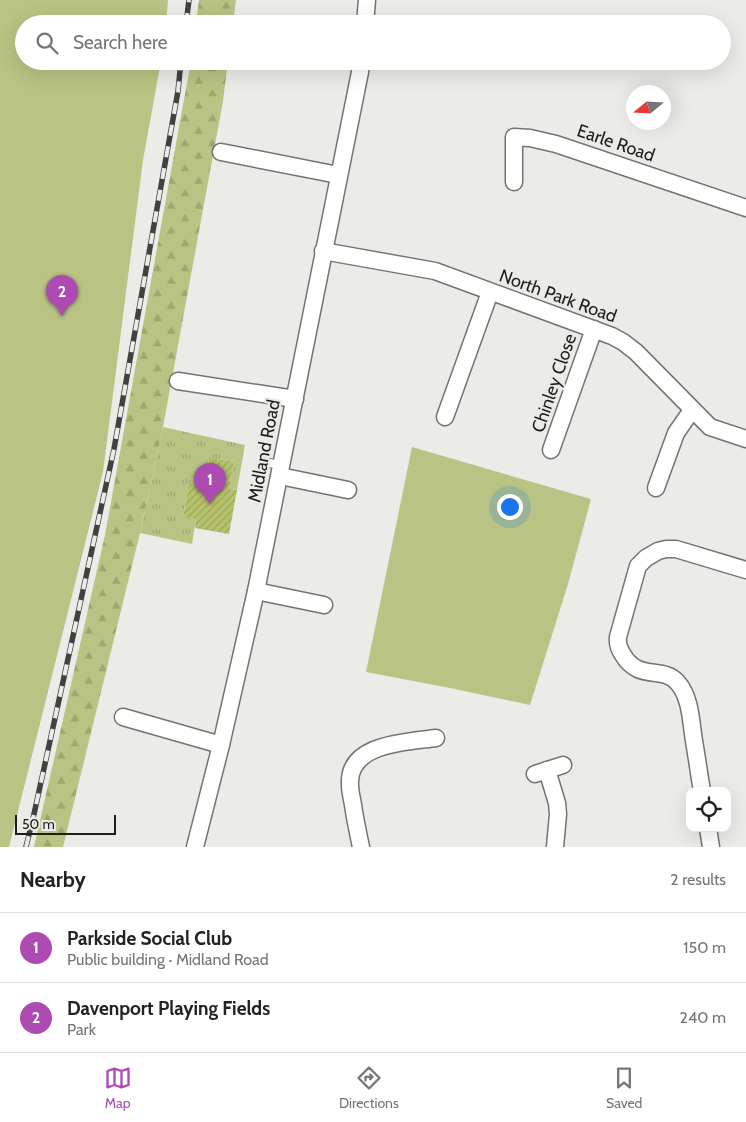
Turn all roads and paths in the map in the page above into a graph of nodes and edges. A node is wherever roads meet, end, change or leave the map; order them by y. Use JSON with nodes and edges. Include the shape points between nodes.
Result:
{"nodes":[{"id":1,"x":367,"y":0,"type":"edge"},
{"id":2,"x":366,"y":15,"type":"edge"},
{"id":3,"x":360,"y":70,"type":"edge"},
{"id":4,"x":221,"y":152,"type":"dead end"},
{"id":5,"x":338,"y":175,"type":"junction"},
{"id":6,"x":514,"y":182,"type":"dead end"},
{"id":7,"x":746,"y":208,"type":"edge"},
{"id":8,"x":323,"y":252,"type":"junction"},
{"id":9,"x":490,"y":292,"type":"junction"},
{"id":10,"x":594,"y":329,"type":"junction"},
{"id":11,"x":178,"y":381,"type":"dead end"},
{"id":12,"x":295,"y":399,"type":"junction"},
{"id":13,"x":692,"y":410,"type":"junction"},
{"id":14,"x":445,"y":417,"type":"dead end"},
{"id":15,"x":746,"y":439,"type":"edge"},
{"id":16,"x":551,"y":450,"type":"dead end"},
{"id":17,"x":263,"y":462,"type":"dead end"},
{"id":18,"x":281,"y":471,"type":"junction"},
{"id":19,"x":656,"y":488,"type":"dead end"},
{"id":20,"x":348,"y":490,"type":"dead end"},
{"id":21,"x":746,"y":570,"type":"edge"},
{"id":22,"x":256,"y":591,"type":"junction"},
{"id":23,"x":324,"y":605,"type":"dead end"},
{"id":24,"x":123,"y":717,"type":"dead end"},
{"id":25,"x":436,"y":738,"type":"dead end"},
{"id":26,"x":221,"y":744,"type":"junction"},
{"id":27,"x":563,"y":765,"type":"dead end"},
{"id":28,"x":701,"y":787,"type":"edge"},
{"id":29,"x":709,"y":832,"type":"edge"},
{"id":30,"x":195,"y":847,"type":"edge"},
{"id":31,"x":361,"y":847,"type":"edge"},
{"id":32,"x":555,"y":847,"type":"edge"},
{"id":33,"x":711,"y":847,"type":"edge"}],
"edges":[{"from":1,"to":2,"type":"street"},
{"from":3,"to":5,"type":"street","name":"Midland Road"},
{"from":4,"to":5,"type":"street"},
{"from":5,"to":8,"type":"street","name":"Midland Road"},
{"from":6,"to":7,"type":"street","name":"Earle Road","via":[[514,137],[530,138]]},
{"from":8,"to":9,"type":"street","name":"North Park Road","via":[[435,271]]},
{"from":8,"to":12,"type":"street","name":"Midland Road"},
{"from":9,"to":10,"type":"street","name":"North Park Road"},
{"from":9,"to":14,"type":"street"},
{"from":10,"to":13,"type":"street","name":"North Park Road","via":[[623,342],[636,352]]},
{"from":10,"to":16,"type":"street","name":"Chinley Close"},
{"from":11,"to":12,"type":"street"},
{"from":12,"to":18,"type":"street","name":"Midland Road"},
{"from":13,"to":15,"type":"street","name":"North Park Road","via":[[710,427]]},
{"from":13,"to":19,"type":"street","via":[[676,433]]},
{"from":17,"to":18,"type":"lane"},
{"from":18,"to":20,"type":"street"},
{"from":18,"to":22,"type":"street","name":"Midland Road"},
{"from":21,"to":28,"type":"street","via":[[676,549],[658,551],[637,569],[617,641],[620,651],[632,666],[668,675],[679,684],[689,706]]},
{"from":22,"to":23,"type":"street"},
{"from":22,"to":26,"type":"street","name":"Midland Road"},
{"from":24,"to":26,"type":"street"},
{"from":25,"to":31,"type":"street","via":[[378,748],[356,763],[350,787]]},
{"from":26,"to":30,"type":"street","name":"Midland Road"},
{"from":27,"to":32,"type":"street","via":[[541,772],[554,792],[558,814]]},
{"from":29,"to":33,"type":"street"}]}
